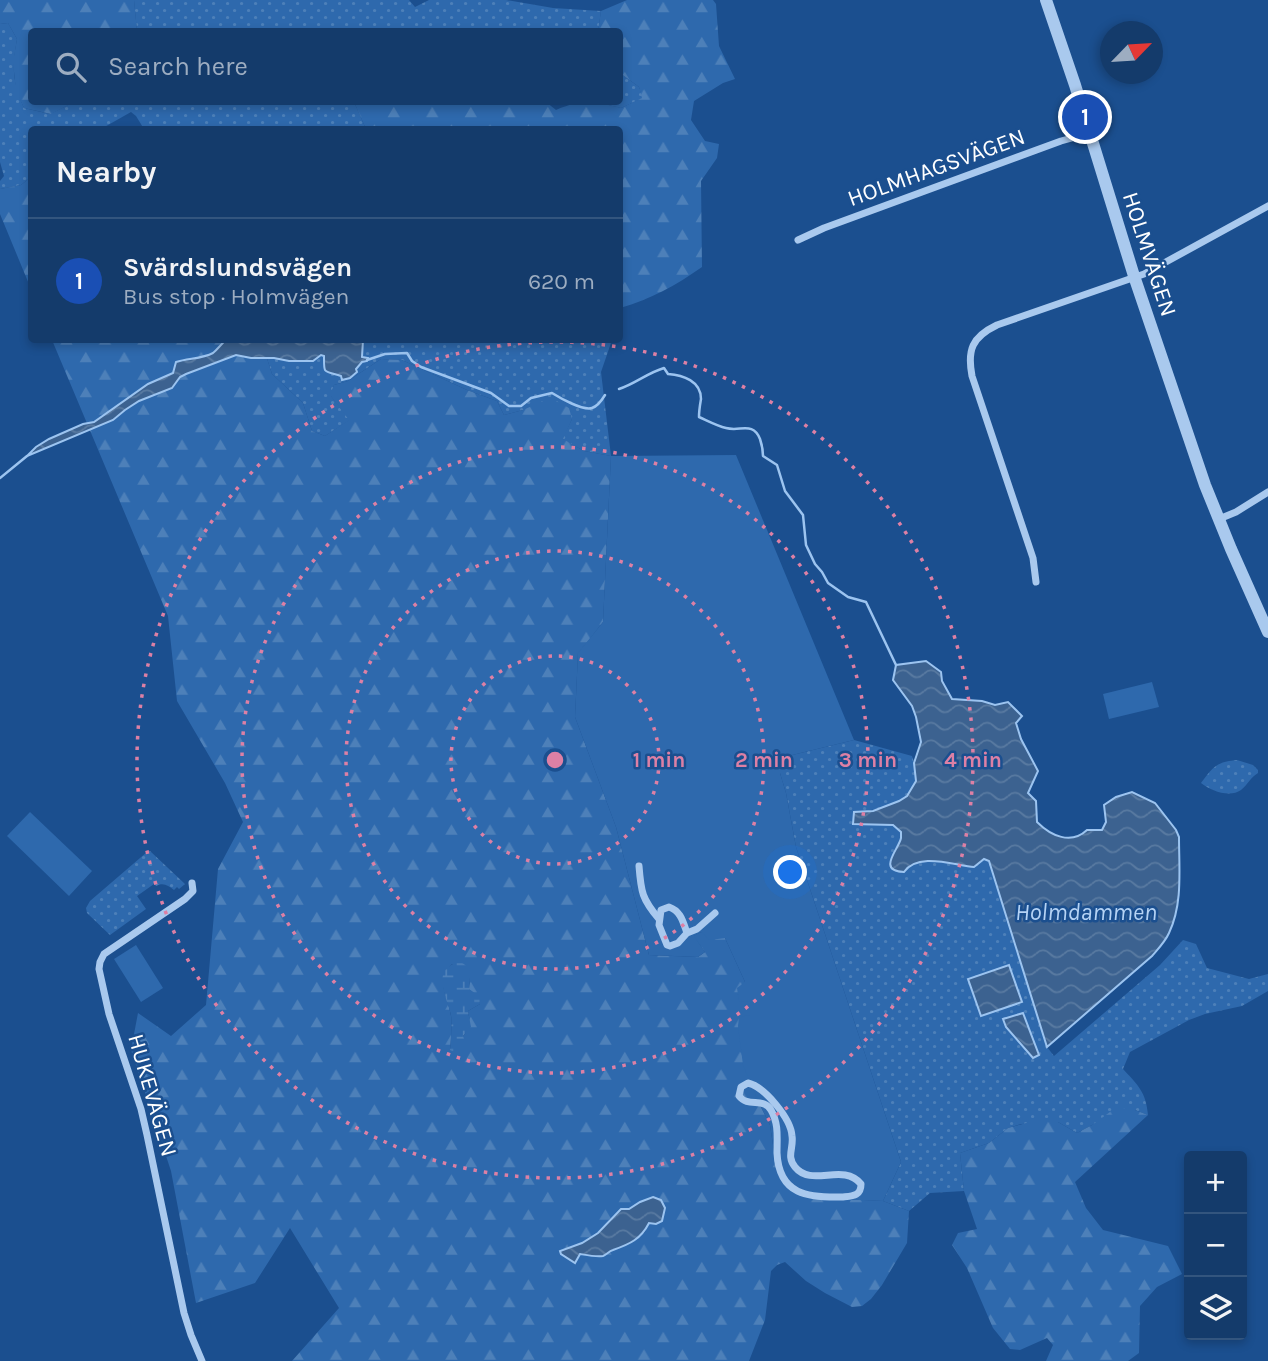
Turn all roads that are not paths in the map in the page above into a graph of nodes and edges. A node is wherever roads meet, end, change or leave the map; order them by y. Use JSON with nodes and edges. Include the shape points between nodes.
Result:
{"nodes":[{"id":1,"x":1046,"y":0,"type":"edge"},
{"id":2,"x":1090,"y":133,"type":"junction"},
{"id":3,"x":1268,"y":206,"type":"edge"},
{"id":4,"x":797,"y":240,"type":"dead end"},
{"id":5,"x":1134,"y":276,"type":"junction"},
{"id":6,"x":1268,"y":492,"type":"edge"},
{"id":7,"x":1219,"y":519,"type":"junction"},
{"id":8,"x":1036,"y":582,"type":"dead end"},
{"id":9,"x":1268,"y":632,"type":"edge"},
{"id":10,"x":639,"y":866,"type":"dead end"},
{"id":11,"x":192,"y":883,"type":"dead end"},
{"id":12,"x":715,"y":914,"type":"dead end"},
{"id":13,"x":659,"y":919,"type":"junction"},
{"id":14,"x":687,"y":933,"type":"junction"},
{"id":15,"x":755,"y":1084,"type":"joint"},
{"id":16,"x":202,"y":1361,"type":"edge"}],
"edges":[{"from":1,"to":2,"type":"street","name":"HOLMVÄGEN"},
{"from":2,"to":4,"type":"street","name":"HOLMHAGSVÄGEN"},
{"from":2,"to":5,"type":"street","name":"HOLMVÄGEN"},
{"from":3,"to":5,"type":"street"},
{"from":5,"to":7,"type":"street","name":"HOLMVÄGEN"},
{"from":5,"to":8,"type":"street","via":[[990,328],[971,350],[974,386],[1034,558]]},
{"from":6,"to":7,"type":"street"},
{"from":7,"to":9,"type":"street","name":"HOLMVÄGEN"},
{"from":10,"to":13,"type":"street","via":[[642,893]]},
{"from":11,"to":16,"type":"street","name":"HUKEVÄGEN","via":[[193,891],[185,899],[104,954],[99,969],[108,1014],[141,1109],[184,1312]]},
{"from":12,"to":14,"type":"street"},
{"from":13,"to":14,"type":"street","via":[[662,910],[676,909]]},
{"from":13,"to":14,"type":"street","via":[[667,945],[678,943]]},
{"from":15,"to":15,"type":"street","via":[[790,1129],[794,1166],[806,1175],[851,1176],[861,1184],[859,1193],[811,1197],[788,1184],[779,1167],[772,1111],[761,1102],[747,1102],[739,1096],[741,1087]]}]}
